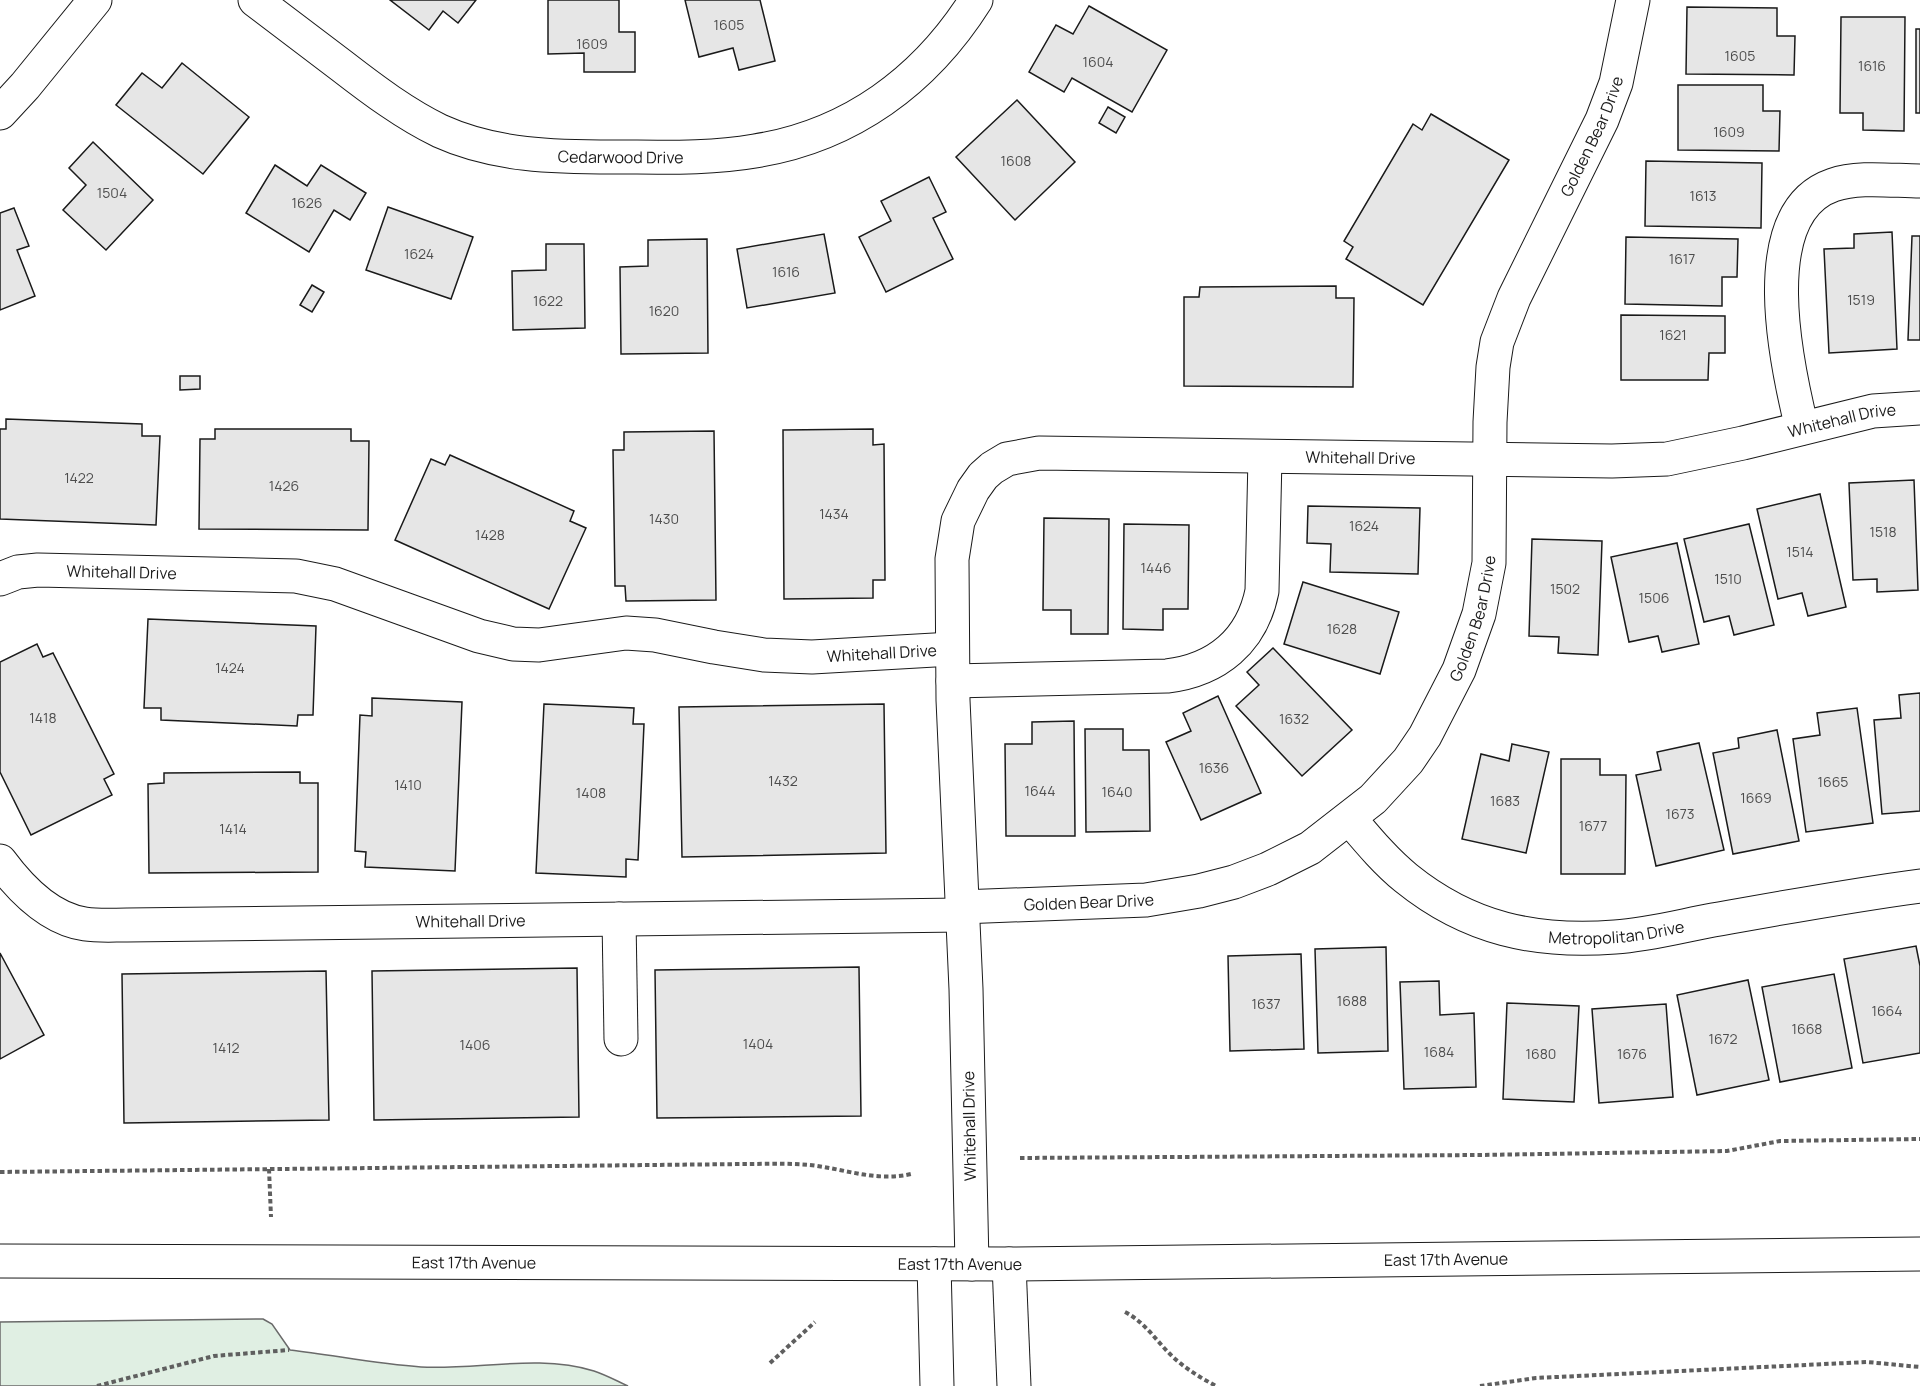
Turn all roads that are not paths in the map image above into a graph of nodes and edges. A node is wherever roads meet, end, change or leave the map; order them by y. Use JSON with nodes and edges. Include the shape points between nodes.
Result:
{"nodes":[{"id":1,"x":95,"y":0,"type":"edge"},
{"id":2,"x":255,"y":0,"type":"edge"},
{"id":3,"x":976,"y":0,"type":"edge"},
{"id":4,"x":1633,"y":0,"type":"edge"},
{"id":5,"x":0,"y":113,"type":"edge"},
{"id":6,"x":1920,"y":181,"type":"edge"},
{"id":7,"x":1920,"y":408,"type":"edge"},
{"id":8,"x":1803,"y":428,"type":"junction"},
{"id":9,"x":1265,"y":457,"type":"junction"},
{"id":10,"x":1489,"y":459,"type":"junction"},
{"id":11,"x":0,"y":579,"type":"edge"},
{"id":12,"x":952,"y":649,"type":"junction"},
{"id":13,"x":953,"y":681,"type":"junction"},
{"id":14,"x":1350,"y":819,"type":"junction"},
{"id":15,"x":0,"y":861,"type":"edge"},
{"id":16,"x":1920,"y":886,"type":"edge"},
{"id":17,"x":962,"y":911,"type":"junction"},
{"id":18,"x":619,"y":919,"type":"junction"},
{"id":19,"x":621,"y":1039,"type":"dead end"},
{"id":20,"x":1920,"y":1254,"type":"edge"},
{"id":21,"x":0,"y":1261,"type":"edge"},
{"id":22,"x":934,"y":1264,"type":"junction"},
{"id":23,"x":972,"y":1264,"type":"junction"},
{"id":24,"x":1009,"y":1264,"type":"junction"},
{"id":25,"x":937,"y":1386,"type":"edge"},
{"id":26,"x":1014,"y":1386,"type":"edge"}],
"edges":[{"from":1,"to":5,"type":"street"},
{"from":2,"to":3,"type":"street","name":"Cedarwood Drive","via":[[382,97],[441,131],[486,147],[584,157],[721,155],[806,139],[860,115],[905,83],[936,55]]},
{"from":4,"to":10,"type":"street","name":"Golden Bear Drive","via":[[1616,83],[1602,120],[1514,298],[1497,342]]},
{"from":6,"to":8,"type":"street","via":[[1834,184],[1806,203],[1793,226],[1784,251],[1782,285],[1793,390]]},
{"from":7,"to":8,"type":"street","name":"Whitehall Drive","via":[[1874,411]]},
{"from":8,"to":10,"type":"street","name":"Whitehall Drive","via":[[1667,459]]},
{"from":9,"to":10,"type":"street","name":"Whitehall Drive"},
{"from":9,"to":12,"type":"street","name":"Whitehall Drive","via":[[1039,453],[1007,459],[992,468],[972,490],[958,521],[952,559]]},
{"from":9,"to":13,"type":"street","via":[[1259,607],[1244,635],[1218,659],[1191,672],[1167,676]]},
{"from":10,"to":14,"type":"street","name":"Golden Bear Drive","via":[[1489,562],[1479,614],[1460,670],[1408,761]]},
{"from":11,"to":12,"type":"street","name":"Whitehall Drive","via":[[38,570],[296,576],[335,585],[479,636],[513,644],[538,645],[626,633],[776,656]]},
{"from":12,"to":13,"type":"street","name":"Whitehall Drive"},
{"from":13,"to":17,"type":"street","name":"Whitehall Drive"},
{"from":14,"to":16,"type":"street","name":"Metropolitan Drive","via":[[1406,878],[1446,906],[1495,927],[1552,939],[1617,937]]},
{"from":14,"to":17,"type":"street","name":"Golden Bear Drive","via":[[1290,858],[1251,876],[1199,891],[1146,900]]},
{"from":15,"to":18,"type":"street","name":"Whitehall Drive","via":[[36,900],[83,924]]},
{"from":17,"to":18,"type":"street","name":"Whitehall Drive"},
{"from":17,"to":23,"type":"street","name":"Whitehall Drive"},
{"from":18,"to":19,"type":"street"},
{"from":20,"to":24,"type":"street","name":"East 17th Avenue"},
{"from":21,"to":22,"type":"street","name":"East 17th Avenue"},
{"from":22,"to":23,"type":"street","name":"East 17th Avenue"},
{"from":22,"to":25,"type":"street"},
{"from":23,"to":24,"type":"street","name":"East 17th Avenue"},
{"from":24,"to":26,"type":"street"}]}
